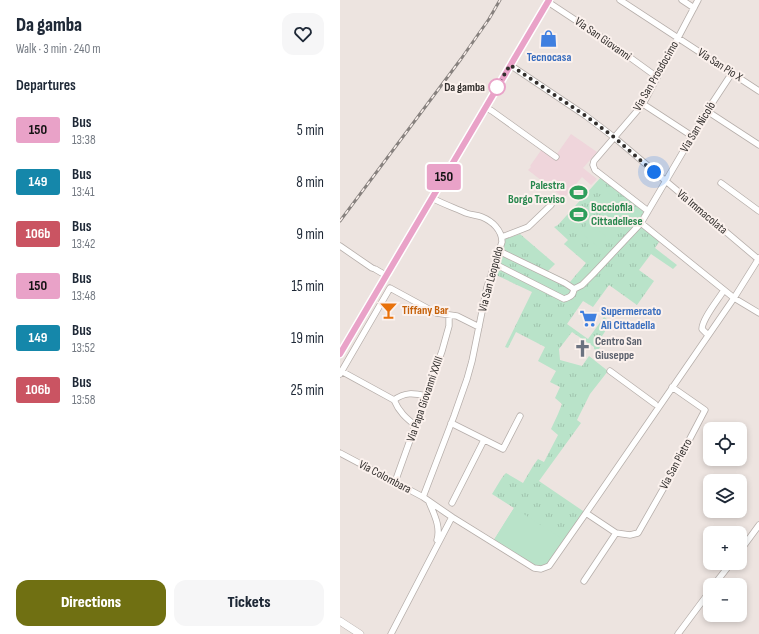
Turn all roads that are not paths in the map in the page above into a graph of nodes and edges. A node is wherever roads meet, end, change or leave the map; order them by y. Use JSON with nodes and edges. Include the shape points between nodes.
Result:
{"nodes":[{"id":1,"x":620,"y":0,"type":"edge"},
{"id":2,"x":682,"y":0,"type":"edge"},
{"id":3,"x":698,"y":0,"type":"edge"},
{"id":4,"x":548,"y":1,"type":"edge"},
{"id":5,"x":694,"y":8,"type":"junction"},
{"id":6,"x":678,"y":38,"type":"junction"},
{"id":7,"x":510,"y":65,"type":"junction"},
{"id":8,"x":732,"y":73,"type":"junction"},
{"id":9,"x":657,"y":77,"type":"junction"},
{"id":10,"x":759,"y":91,"type":"edge"},
{"id":11,"x":643,"y":104,"type":"junction"},
{"id":12,"x":485,"y":107,"type":"junction"},
{"id":13,"x":707,"y":112,"type":"junction"},
{"id":14,"x":692,"y":136,"type":"junction"},
{"id":15,"x":615,"y":138,"type":"junction"},
{"id":16,"x":759,"y":145,"type":"edge"},
{"id":17,"x":556,"y":157,"type":"dead end"},
{"id":18,"x":665,"y":181,"type":"junction"},
{"id":19,"x":721,"y":183,"type":"dead end"},
{"id":20,"x":432,"y":198,"type":"junction"},
{"id":21,"x":551,"y":205,"type":"dead end"},
{"id":22,"x":759,"y":211,"type":"edge"},
{"id":23,"x":648,"y":212,"type":"junction"},
{"id":24,"x":641,"y":223,"type":"junction"},
{"id":25,"x":502,"y":238,"type":"junction"},
{"id":26,"x":340,"y":246,"type":"edge"},
{"id":27,"x":499,"y":251,"type":"junction"},
{"id":28,"x":759,"y":258,"type":"edge"},
{"id":29,"x":495,"y":264,"type":"junction"},
{"id":30,"x":386,"y":276,"type":"junction"},
{"id":31,"x":574,"y":289,"type":"junction"},
{"id":32,"x":724,"y":290,"type":"junction"},
{"id":33,"x":734,"y":298,"type":"junction"},
{"id":34,"x":370,"y":303,"type":"junction"},
{"id":35,"x":379,"y":308,"type":"junction"},
{"id":36,"x":759,"y":313,"type":"edge"},
{"id":37,"x":449,"y":315,"type":"junction"},
{"id":38,"x":479,"y":327,"type":"junction"},
{"id":39,"x":708,"y":335,"type":"junction"},
{"id":40,"x":340,"y":354,"type":"edge"},
{"id":41,"x":610,"y":371,"type":"dead end"},
{"id":42,"x":341,"y":373,"type":"edge"},
{"id":43,"x":672,"y":387,"type":"junction"},
{"id":44,"x":426,"y":396,"type":"junction"},
{"id":45,"x":394,"y":400,"type":"junction"},
{"id":46,"x":655,"y":404,"type":"dead end"},
{"id":47,"x":520,"y":416,"type":"dead end"},
{"id":48,"x":451,"y":423,"type":"junction"},
{"id":49,"x":416,"y":426,"type":"junction"},
{"id":50,"x":484,"y":440,"type":"junction"},
{"id":51,"x":340,"y":453,"type":"edge"},
{"id":52,"x":395,"y":482,"type":"junction"},
{"id":53,"x":423,"y":497,"type":"junction"},
{"id":54,"x":429,"y":502,"type":"junction"},
{"id":55,"x":452,"y":503,"type":"dead end"},
{"id":56,"x":586,"y":513,"type":"junction"},
{"id":57,"x":452,"y":517,"type":"junction"},
{"id":58,"x":759,"y":525,"type":"edge"},
{"id":59,"x":616,"y":533,"type":"junction"},
{"id":60,"x":747,"y":541,"type":"edge"},
{"id":61,"x":434,"y":550,"type":"junction"},
{"id":62,"x":726,"y":570,"type":"edge"},
{"id":63,"x":719,"y":578,"type":"edge"},
{"id":64,"x":584,"y":581,"type":"dead end"},
{"id":65,"x":703,"y":600,"type":"edge"},
{"id":66,"x":340,"y":621,"type":"edge"},
{"id":67,"x":360,"y":634,"type":"edge"},
{"id":68,"x":391,"y":634,"type":"edge"},
{"id":69,"x":678,"y":634,"type":"edge"}],
"edges":[{"from":1,"to":6,"type":"street","name":"Via San Pio X"},
{"from":2,"to":5,"type":"street"},
{"from":3,"to":5,"type":"street","name":"Via San Prosdocimo"},
{"from":4,"to":7,"type":"street"},
{"from":4,"to":9,"type":"street","name":"Via San Giovanni"},
{"from":5,"to":6,"type":"street","name":"Via San Prosdocimo"},
{"from":6,"to":8,"type":"street","name":"Via San Pio X"},
{"from":6,"to":9,"type":"street","name":"Via San Prosdocimo"},
{"from":7,"to":12,"type":"street"},
{"from":7,"to":15,"type":"street","name":"Via Immacolata"},
{"from":8,"to":10,"type":"street","name":"Via San Pio X"},
{"from":8,"to":13,"type":"street","name":"Via San Nicolò"},
{"from":9,"to":11,"type":"street","name":"Via San Prosdocimo"},
{"from":11,"to":14,"type":"street"},
{"from":11,"to":15,"type":"street","name":"Via San Prosdocimo"},
{"from":12,"to":17,"type":"street"},
{"from":12,"to":20,"type":"street"},
{"from":13,"to":14,"type":"street","name":"Via San Nicolò"},
{"from":13,"to":16,"type":"street"},
{"from":14,"to":18,"type":"street","name":"Via San Nicolò"},
{"from":15,"to":18,"type":"street","name":"Via Immacolata"},
{"from":15,"to":23,"type":"street","name":"Via San Prosdocimo","via":[[594,162],[595,170]]},
{"from":18,"to":23,"type":"street","name":"Via San Nicolò"},
{"from":18,"to":28,"type":"street","name":"Via Immacolata"},
{"from":19,"to":22,"type":"street"},
{"from":20,"to":25,"type":"street","name":"Via San Leopoldo","via":[[492,223]]},
{"from":20,"to":30,"type":"street"},
{"from":21,"to":25,"type":"street","via":[[528,227]]},
{"from":23,"to":24,"type":"street","name":"Via San Nicolò"},
{"from":24,"to":31,"type":"street","name":"Via San Nicolò","via":[[594,274]]},
{"from":24,"to":32,"type":"street"},
{"from":25,"to":27,"type":"street","name":"Via San Leopoldo"},
{"from":26,"to":30,"type":"street"},
{"from":27,"to":29,"type":"street","name":"Via San Leopoldo"},
{"from":27,"to":31,"type":"street"},
{"from":28,"to":33,"type":"street"},
{"from":29,"to":31,"type":"street","name":"Via San Nicolò","via":[[564,299],[570,297]]},
{"from":29,"to":38,"type":"street","name":"Via San Leopoldo","via":[[486,287]]},
{"from":30,"to":34,"type":"street"},
{"from":32,"to":33,"type":"street"},
{"from":32,"to":39,"type":"street","via":[[702,325],[702,330]]},
{"from":33,"to":36,"type":"street"},
{"from":33,"to":39,"type":"street"},
{"from":34,"to":35,"type":"street"},
{"from":34,"to":40,"type":"street"},
{"from":35,"to":37,"type":"street","via":[[390,288],[436,312]]},
{"from":35,"to":42,"type":"street"},
{"from":37,"to":38,"type":"street","via":[[457,316]]},
{"from":37,"to":44,"type":"street","name":"Via Papa Giovanni XXIII","via":[[450,326]]},
{"from":38,"to":48,"type":"street","name":"Via San Leopoldo","via":[[467,379]]},
{"from":39,"to":43,"type":"street"},
{"from":41,"to":46,"type":"street"},
{"from":42,"to":45,"type":"street"},
{"from":43,"to":56,"type":"street"},
{"from":43,"to":59,"type":"street","name":"Via San Pietro","via":[[705,410],[638,533]]},
{"from":44,"to":45,"type":"street","via":[[412,393],[400,395]]},
{"from":44,"to":49,"type":"street","name":"Via Papa Giovanni XXIII"},
{"from":45,"to":49,"type":"street","via":[[403,416]]},
{"from":47,"to":50,"type":"street","via":[[503,449]]},
{"from":48,"to":50,"type":"street"},
{"from":48,"to":53,"type":"street","name":"Via San Leopoldo"},
{"from":49,"to":52,"type":"street","name":"Via Papa Giovanni XXIII"},
{"from":50,"to":55,"type":"street"},
{"from":51,"to":52,"type":"street","name":"Via Colombara"},
{"from":52,"to":53,"type":"street","name":"Via Colombara"},
{"from":53,"to":54,"type":"street","name":"Via Colombara"},
{"from":54,"to":57,"type":"street","name":"Via Colombara"},
{"from":54,"to":61,"type":"street","name":"Via Colombara","via":[[436,518],[438,534]]},
{"from":56,"to":57,"type":"street","via":[[549,566],[541,569],[534,568]]},
{"from":56,"to":59,"type":"street"},
{"from":57,"to":61,"type":"street","name":"Via Colombara"},
{"from":58,"to":60,"type":"street"},
{"from":59,"to":64,"type":"street"},
{"from":61,"to":68,"type":"street","name":"Via Colombara"},
{"from":62,"to":63,"type":"street"},
{"from":65,"to":69,"type":"street"},
{"from":66,"to":67,"type":"main road"}]}
